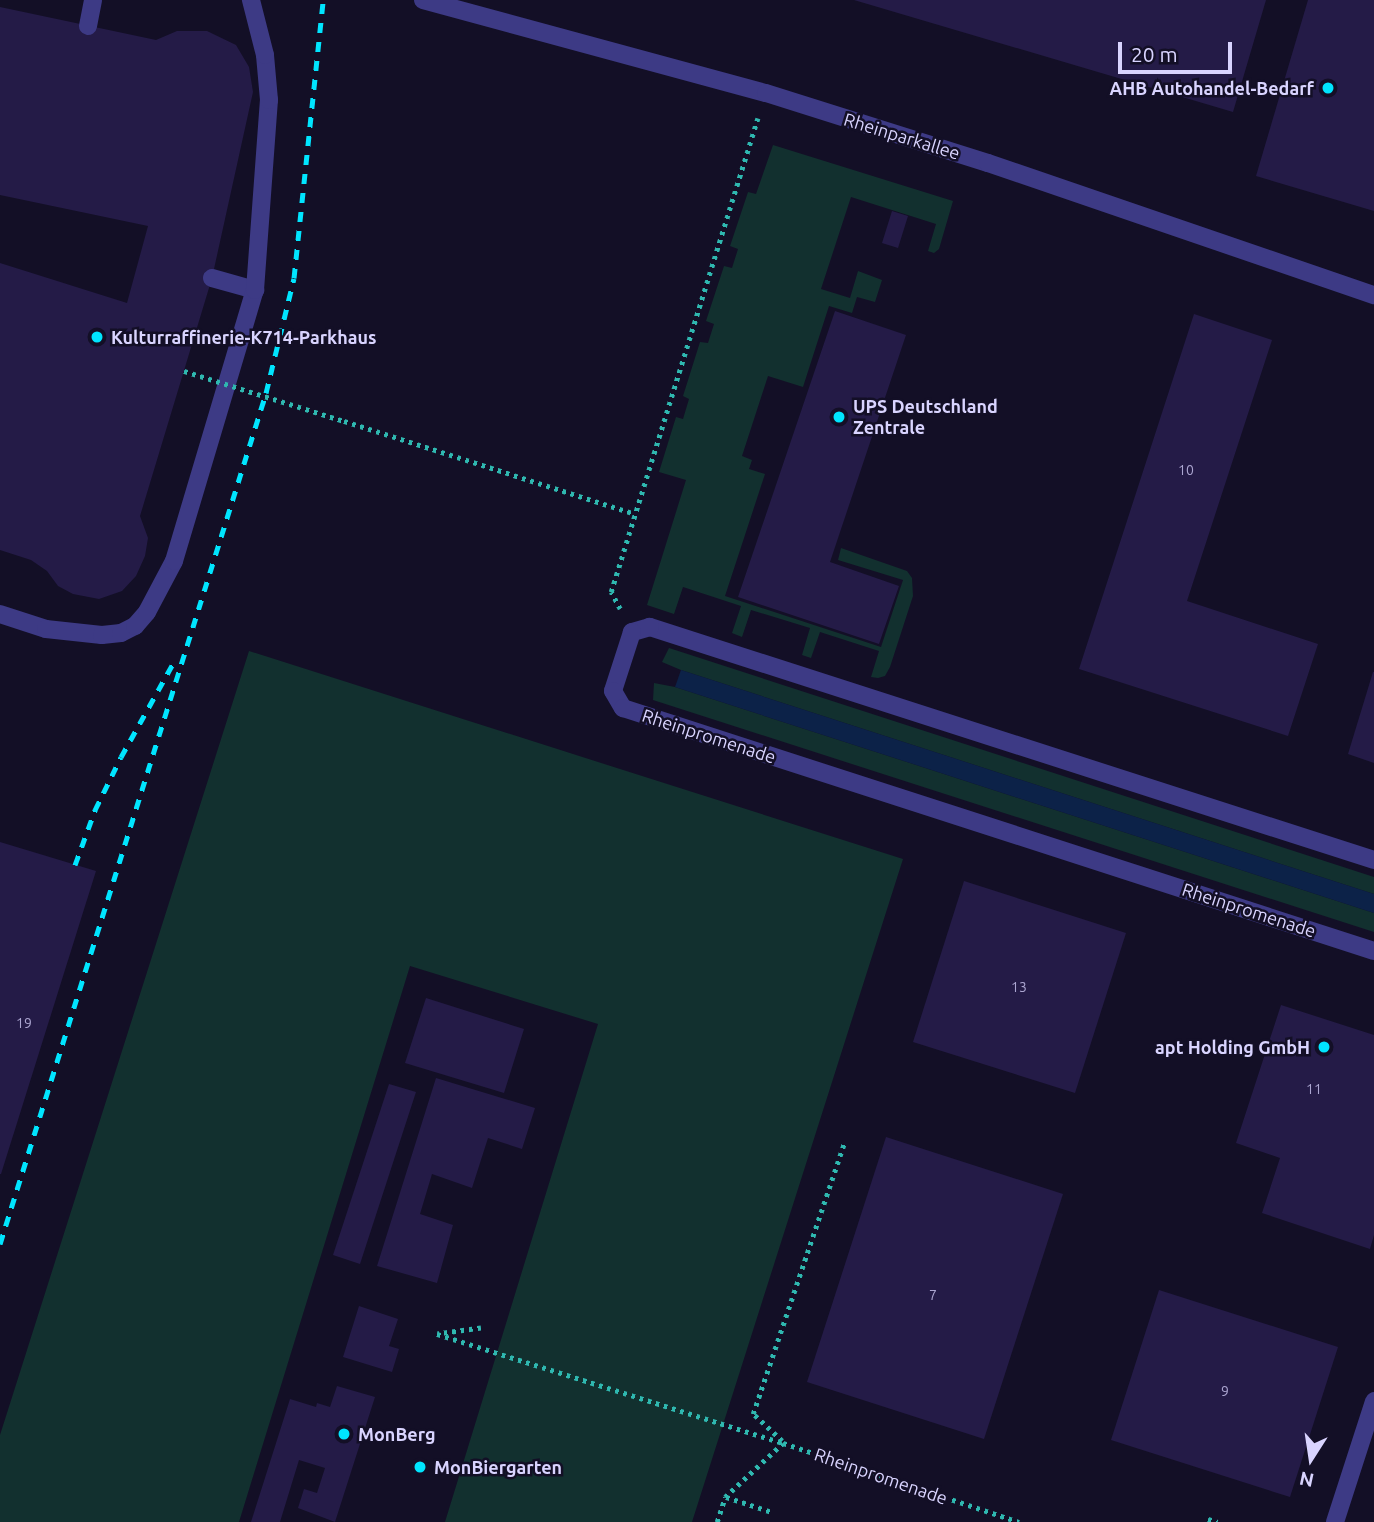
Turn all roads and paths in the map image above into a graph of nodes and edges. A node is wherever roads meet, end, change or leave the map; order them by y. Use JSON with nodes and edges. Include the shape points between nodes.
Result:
{"nodes":[{"id":1,"x":93,"y":0,"type":"edge"},
{"id":2,"x":251,"y":0,"type":"edge"},
{"id":3,"x":423,"y":0,"type":"edge"},
{"id":4,"x":88,"y":26,"type":"dead end"},
{"id":5,"x":766,"y":93,"type":"junction"},
{"id":6,"x":212,"y":278,"type":"dead end"},
{"id":7,"x":255,"y":289,"type":"junction"},
{"id":8,"x":1374,"y":295,"type":"edge"},
{"id":9,"x":184,"y":371,"type":"dead end"},
{"id":10,"x":635,"y":513,"type":"junction"},
{"id":11,"x":0,"y":614,"type":"edge"},
{"id":12,"x":632,"y":632,"type":"junction"},
{"id":13,"x":1374,"y":860,"type":"edge"},
{"id":14,"x":1374,"y":951,"type":"edge"},
{"id":15,"x":844,"y":1143,"type":"dead end"},
{"id":16,"x":481,"y":1328,"type":"dead end"},
{"id":17,"x":1374,"y":1401,"type":"edge"},
{"id":18,"x":783,"y":1443,"type":"junction"},
{"id":19,"x":725,"y":1497,"type":"junction"},
{"id":20,"x":772,"y":1512,"type":"dead end"},
{"id":21,"x":1208,"y":1519,"type":"dead end"},
{"id":22,"x":717,"y":1522,"type":"edge"},
{"id":23,"x":1018,"y":1522,"type":"edge"},
{"id":24,"x":1218,"y":1522,"type":"edge"},
{"id":25,"x":1335,"y":1522,"type":"edge"}],
"edges":[{"from":1,"to":4,"type":"street"},
{"from":2,"to":7,"type":"street","via":[[270,100]]},
{"from":3,"to":5,"type":"street","name":"Rheinparkallee"},
{"from":5,"to":8,"type":"street","name":"Rheinparkallee","via":[[988,163]]},
{"from":5,"to":10,"type":"path"},
{"from":6,"to":7,"type":"street"},
{"from":7,"to":11,"type":"street","via":[[174,561],[147,612],[135,626],[102,635],[46,628]]},
{"from":9,"to":10,"type":"path","bridge":true},
{"from":10,"to":12,"type":"path","via":[[611,592]]},
{"from":12,"to":13,"type":"street","via":[[650,626]]},
{"from":12,"to":14,"type":"street","name":"Rheinpromenade","via":[[613,691],[623,708]]},
{"from":15,"to":18,"type":"path","via":[[753,1414]]},
{"from":16,"to":18,"type":"path","name":"Rheinpromenade","via":[[437,1334]]},
{"from":17,"to":25,"type":"street"},
{"from":18,"to":19,"type":"path"},
{"from":18,"to":23,"type":"path","name":"Rheinpromenade"},
{"from":19,"to":20,"type":"path"},
{"from":19,"to":22,"type":"path"},
{"from":21,"to":24,"type":"path"}]}
